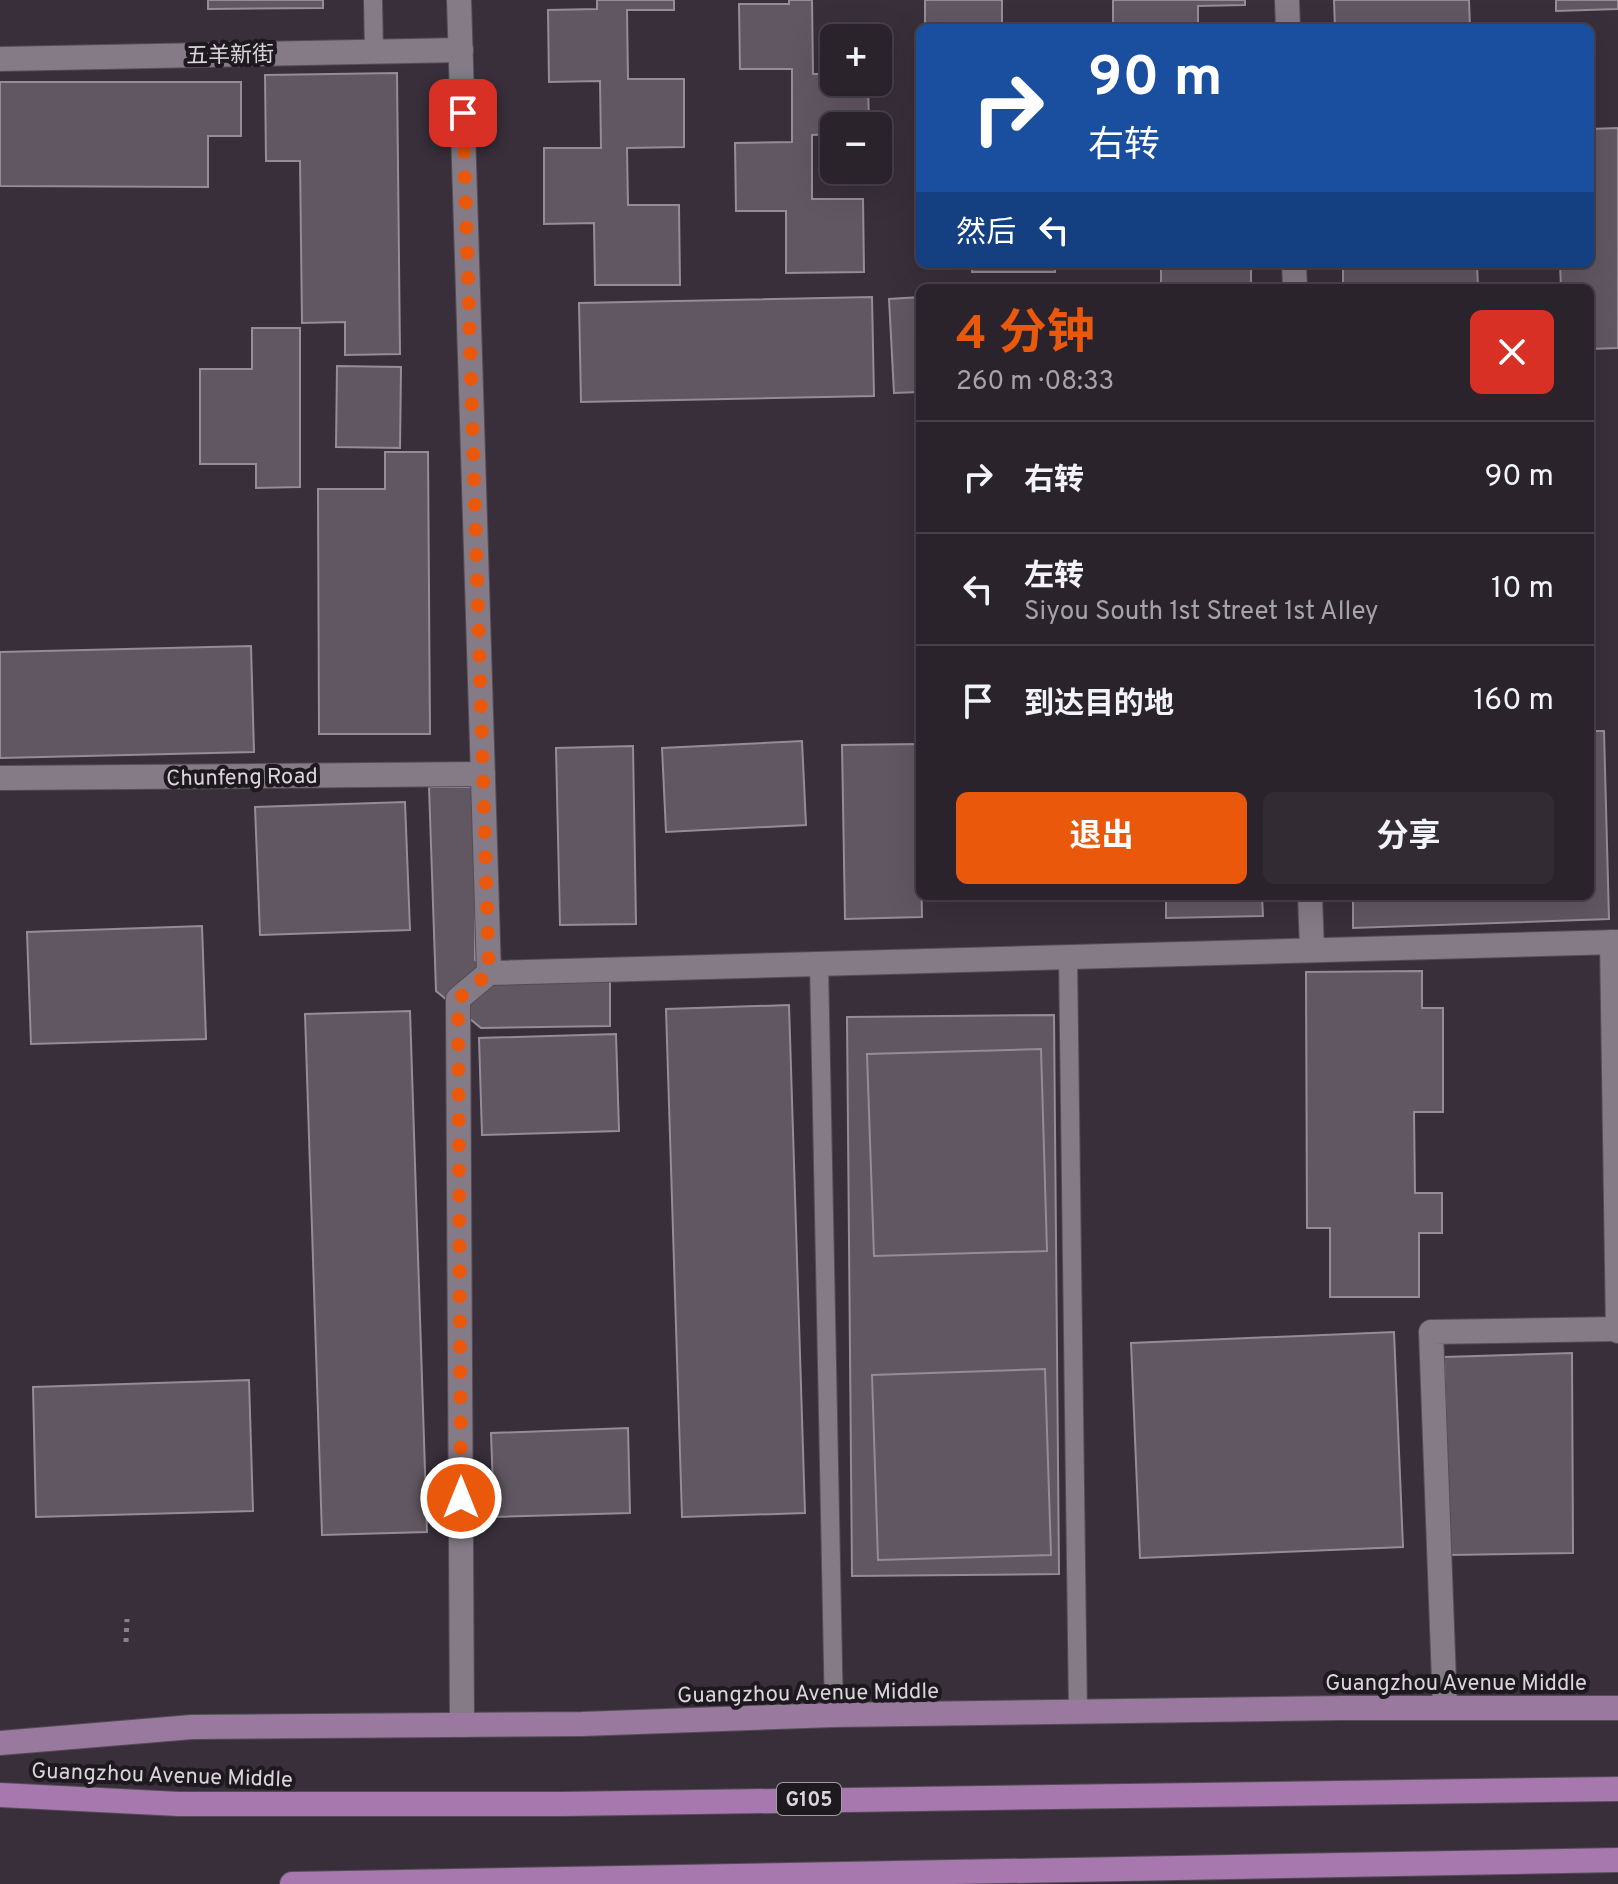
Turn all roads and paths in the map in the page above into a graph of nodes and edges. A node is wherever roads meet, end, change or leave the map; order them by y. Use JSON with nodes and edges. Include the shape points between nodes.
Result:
{"nodes":[{"id":1,"x":373,"y":0,"type":"edge"},
{"id":2,"x":459,"y":0,"type":"edge"},
{"id":3,"x":1287,"y":0,"type":"edge"},
{"id":4,"x":1288,"y":24,"type":"edge"},
{"id":5,"x":461,"y":50,"type":"junction"},
{"id":6,"x":374,"y":52,"type":"junction"},
{"id":7,"x":0,"y":59,"type":"edge"},
{"id":8,"x":483,"y":774,"type":"junction"},
{"id":9,"x":0,"y":778,"type":"edge"},
{"id":10,"x":1310,"y":900,"type":"edge"},
{"id":11,"x":1615,"y":942,"type":"edge"},
{"id":12,"x":1312,"y":950,"type":"junction"},
{"id":13,"x":1068,"y":957,"type":"junction"},
{"id":14,"x":819,"y":964,"type":"junction"},
{"id":15,"x":489,"y":973,"type":"junction"},
{"id":16,"x":1618,"y":1330,"type":"edge"},
{"id":17,"x":127,"y":1619,"type":"dead end"},
{"id":18,"x":126,"y":1642,"type":"dead end"},
{"id":19,"x":1445,"y":1708,"type":"junction"},
{"id":20,"x":1618,"y":1708,"type":"edge"},
{"id":21,"x":1078,"y":1714,"type":"junction"},
{"id":22,"x":834,"y":1715,"type":"junction"},
{"id":23,"x":462,"y":1725,"type":"junction"},
{"id":24,"x":0,"y":1743,"type":"edge"},
{"id":25,"x":1618,"y":1789,"type":"edge"},
{"id":26,"x":0,"y":1795,"type":"edge"},
{"id":27,"x":1618,"y":1860,"type":"edge"},
{"id":28,"x":292,"y":1884,"type":"edge"}],
"edges":[{"from":1,"to":6,"type":"lane"},
{"from":2,"to":5,"type":"street"},
{"from":3,"to":4,"type":"street"},
{"from":5,"to":6,"type":"street","name":"五羊新街"},
{"from":5,"to":8,"type":"street"},
{"from":6,"to":7,"type":"street","name":"五羊新街"},
{"from":8,"to":9,"type":"street","name":"Chunfeng Road"},
{"from":8,"to":15,"type":"street"},
{"from":10,"to":12,"type":"street"},
{"from":11,"to":12,"type":"street"},
{"from":11,"to":16,"type":"street"},
{"from":12,"to":13,"type":"street"},
{"from":13,"to":14,"type":"street"},
{"from":13,"to":21,"type":"lane"},
{"from":14,"to":15,"type":"street"},
{"from":14,"to":22,"type":"lane"},
{"from":15,"to":23,"type":"street","via":[[458,999]]},
{"from":16,"to":19,"type":"street","via":[[1431,1332]]},
{"from":17,"to":18,"type":"path"},
{"from":19,"to":20,"type":"main road","name":"Guangzhou Avenue Middle"},
{"from":19,"to":21,"type":"main road","name":"Guangzhou Avenue Middle"},
{"from":21,"to":22,"type":"main road","name":"Guangzhou Avenue Middle"},
{"from":22,"to":23,"type":"main road","name":"Guangzhou Avenue Middle"},
{"from":23,"to":24,"type":"main road","name":"Guangzhou Avenue Middle","via":[[192,1727]]},
{"from":25,"to":26,"type":"highway","name":"Guangzhou Avenue Middle","number":"G105","via":[[561,1804],[179,1804]]},
{"from":27,"to":28,"type":"highway"}]}
